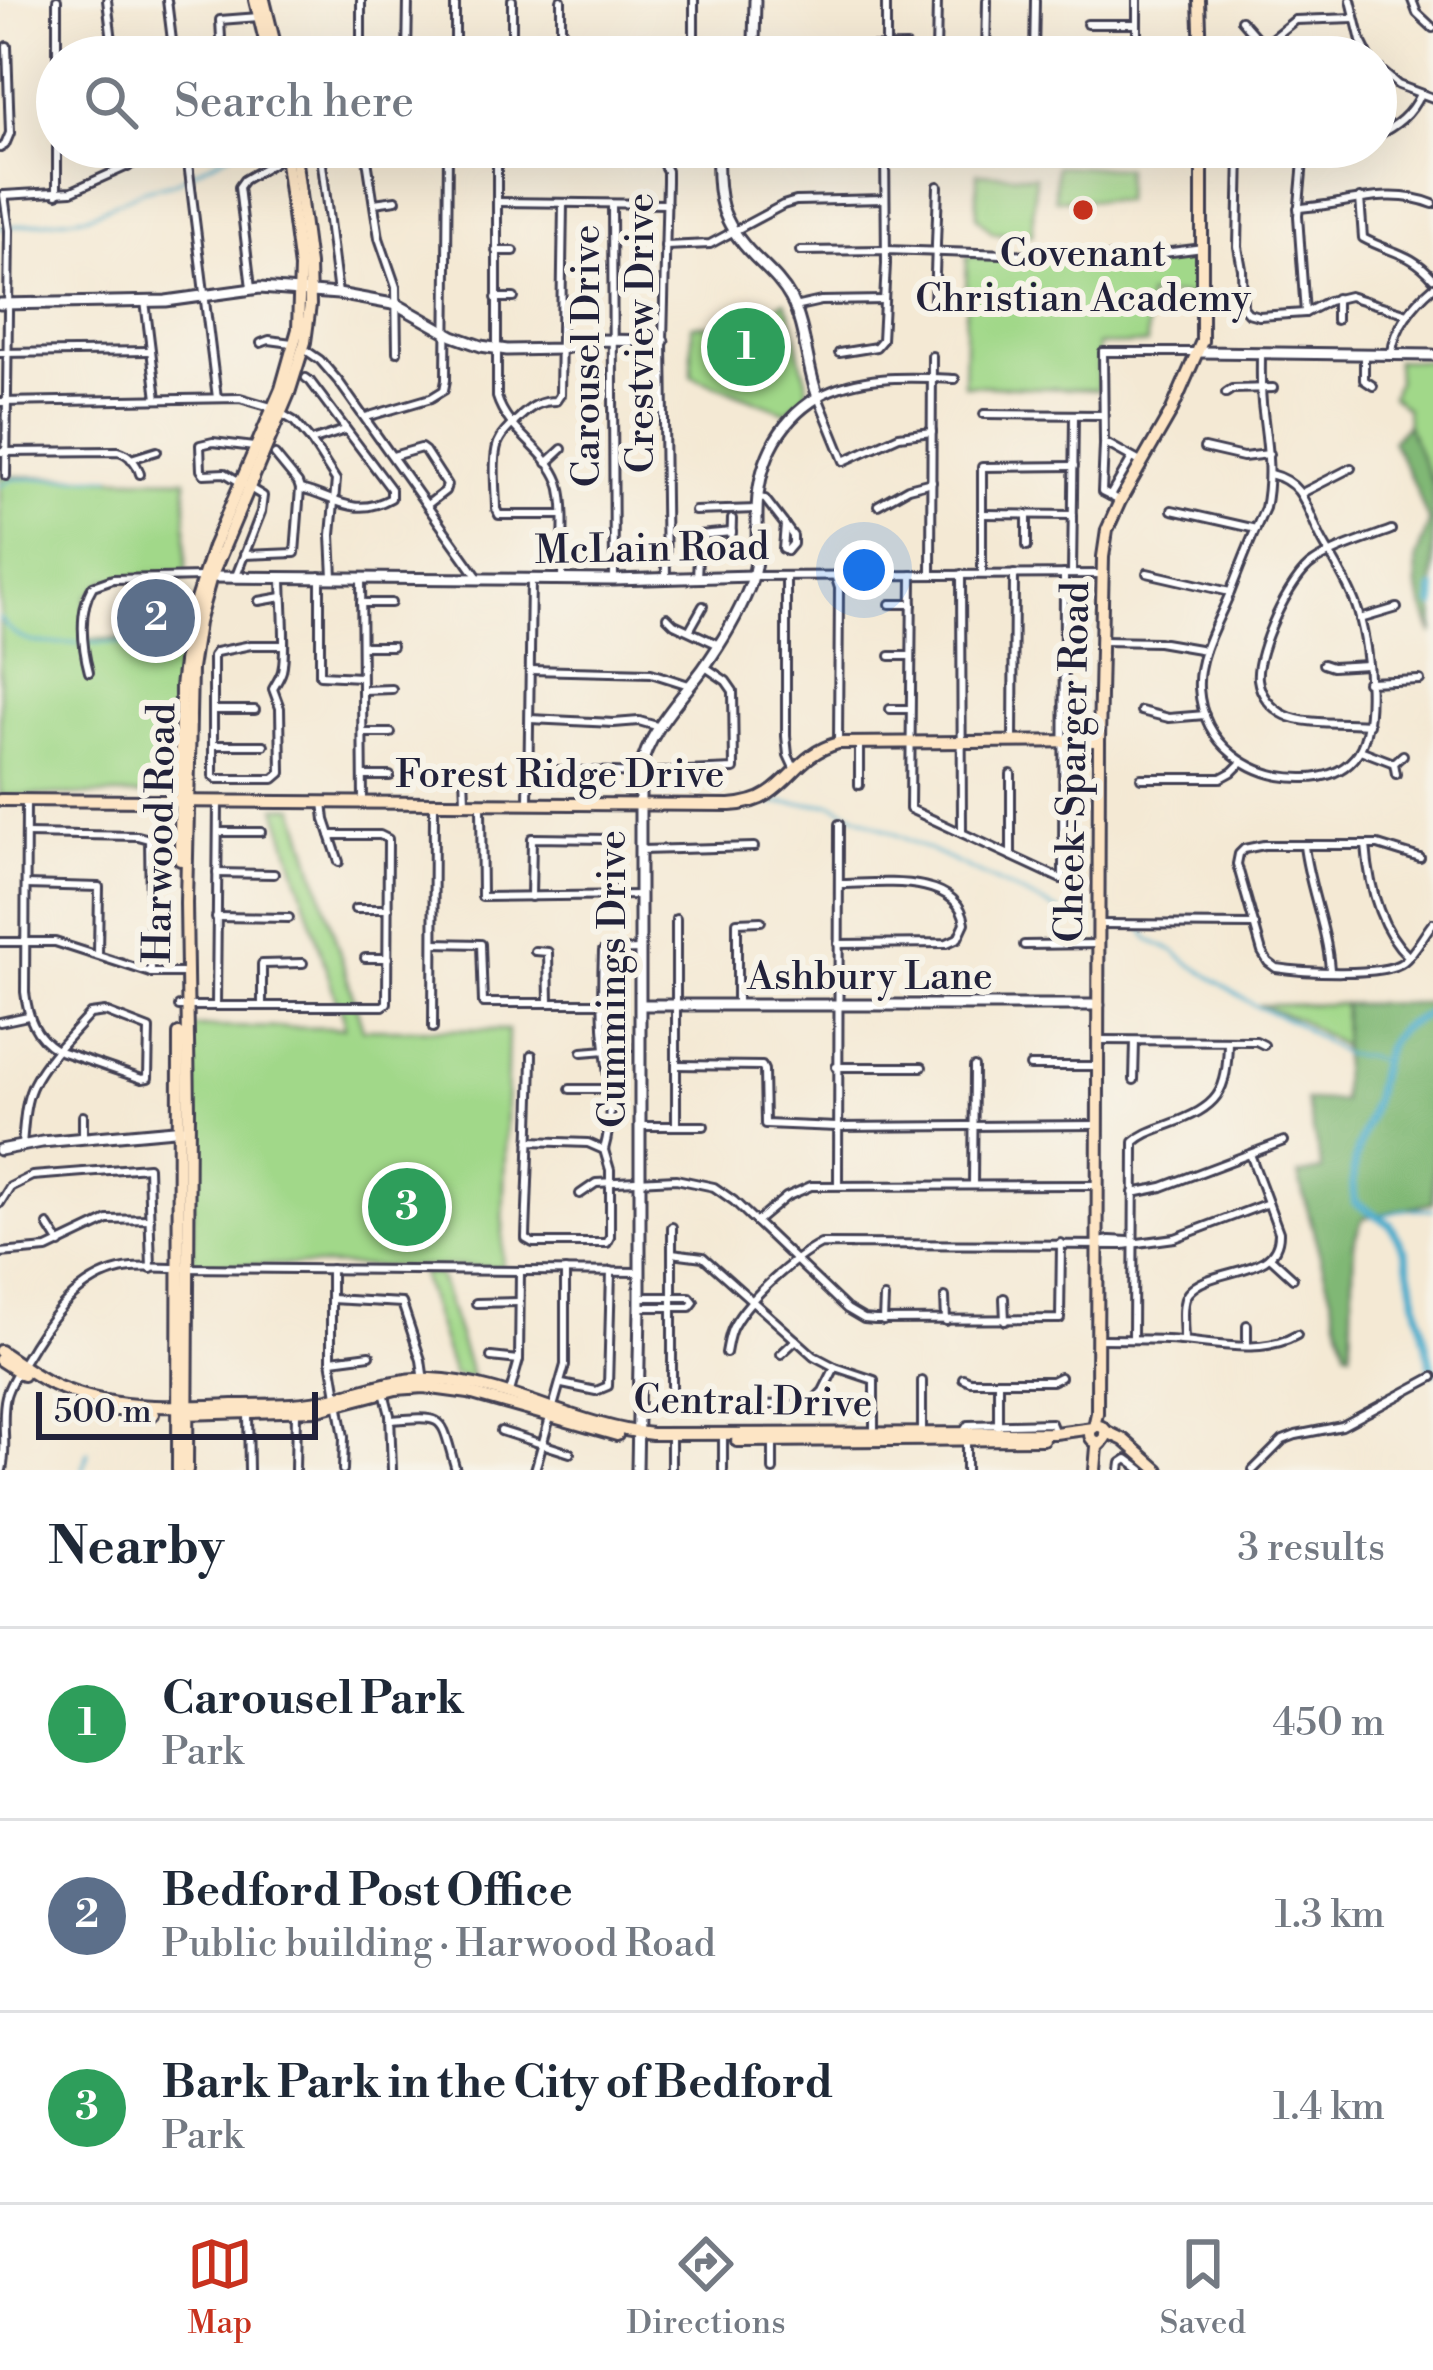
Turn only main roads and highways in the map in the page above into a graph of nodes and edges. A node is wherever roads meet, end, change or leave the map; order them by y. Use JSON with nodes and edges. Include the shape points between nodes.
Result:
{"nodes":[{"id":1,"x":255,"y":0,"type":"edge"},
{"id":2,"x":264,"y":0,"type":"edge"},
{"id":3,"x":1199,"y":0,"type":"edge"},
{"id":4,"x":266,"y":36,"type":"edge"},
{"id":5,"x":270,"y":36,"type":"edge"},
{"id":6,"x":1200,"y":36,"type":"edge"},
{"id":7,"x":292,"y":168,"type":"edge"},
{"id":8,"x":1202,"y":168,"type":"edge"},
{"id":9,"x":276,"y":411,"type":"junction"},
{"id":10,"x":244,"y":485,"type":"junction"},
{"id":11,"x":1099,"y":742,"type":"junction"},
{"id":12,"x":0,"y":800,"type":"edge"},
{"id":13,"x":185,"y":802,"type":"junction"},
{"id":14,"x":0,"y":1351,"type":"edge"},
{"id":15,"x":0,"y":1360,"type":"edge"},
{"id":16,"x":20,"y":1368,"type":"junction"},
{"id":17,"x":424,"y":1383,"type":"junction"},
{"id":18,"x":337,"y":1401,"type":"junction"},
{"id":19,"x":248,"y":1409,"type":"junction"},
{"id":20,"x":183,"y":1410,"type":"junction"},
{"id":21,"x":552,"y":1413,"type":"junction"},
{"id":22,"x":1097,"y":1436,"type":"junction"},
{"id":23,"x":1095,"y":1468,"type":"edge"},
{"id":24,"x":182,"y":1470,"type":"edge"},
{"id":25,"x":1158,"y":1470,"type":"edge"}],
"edges":[{"from":1,"to":4,"type":"main road"},
{"from":2,"to":5,"type":"main road"},
{"from":3,"to":6,"type":"main road"},
{"from":7,"to":9,"type":"main road","name":"Harwood Road","via":[[306,291],[300,347]]},
{"from":8,"to":11,"type":"main road","name":"Cheek-Sparger Road","via":[[1199,352],[1115,499],[1104,542]]},
{"from":9,"to":10,"type":"main road","name":"Harwood Road"},
{"from":9,"to":10,"type":"main road","name":"Harwood Road"},
{"from":10,"to":13,"type":"main road","name":"Harwood Road","via":[[206,577],[187,690]]},
{"from":11,"to":13,"type":"main road","name":"Forest Ridge Drive","via":[[838,743],[741,804]]},
{"from":11,"to":22,"type":"main road","name":"Cheek-Sparger Road"},
{"from":12,"to":13,"type":"main road","name":"Forest Ridge Drive"},
{"from":13,"to":20,"type":"main road","name":"Harwood Road"},
{"from":14,"to":16,"type":"main road","name":"Central Drive"},
{"from":15,"to":16,"type":"main road","name":"Central Drive"},
{"from":16,"to":20,"type":"main road","name":"Central Drive","via":[[60,1391],[119,1408]]},
{"from":17,"to":18,"type":"main road","name":"Central Drive"},
{"from":17,"to":18,"type":"main road","name":"Central Drive","via":[[392,1382]]},
{"from":17,"to":21,"type":"main road","name":"Central Drive"},
{"from":17,"to":21,"type":"main road","name":"Central Drive","via":[[464,1383]]},
{"from":18,"to":19,"type":"main road","name":"Central Drive"},
{"from":18,"to":19,"type":"main road","name":"Central Drive","via":[[296,1412]]},
{"from":19,"to":20,"type":"main road","name":"Central Drive"},
{"from":20,"to":24,"type":"main road","name":"Harwood Road"},
{"from":21,"to":22,"type":"main road","name":"Central Drive","via":[[637,1436]]},
{"from":22,"to":23,"type":"main road","name":"Cheek-Sparger Road"},
{"from":22,"to":25,"type":"main road","via":[[1121,1438]]}]}
